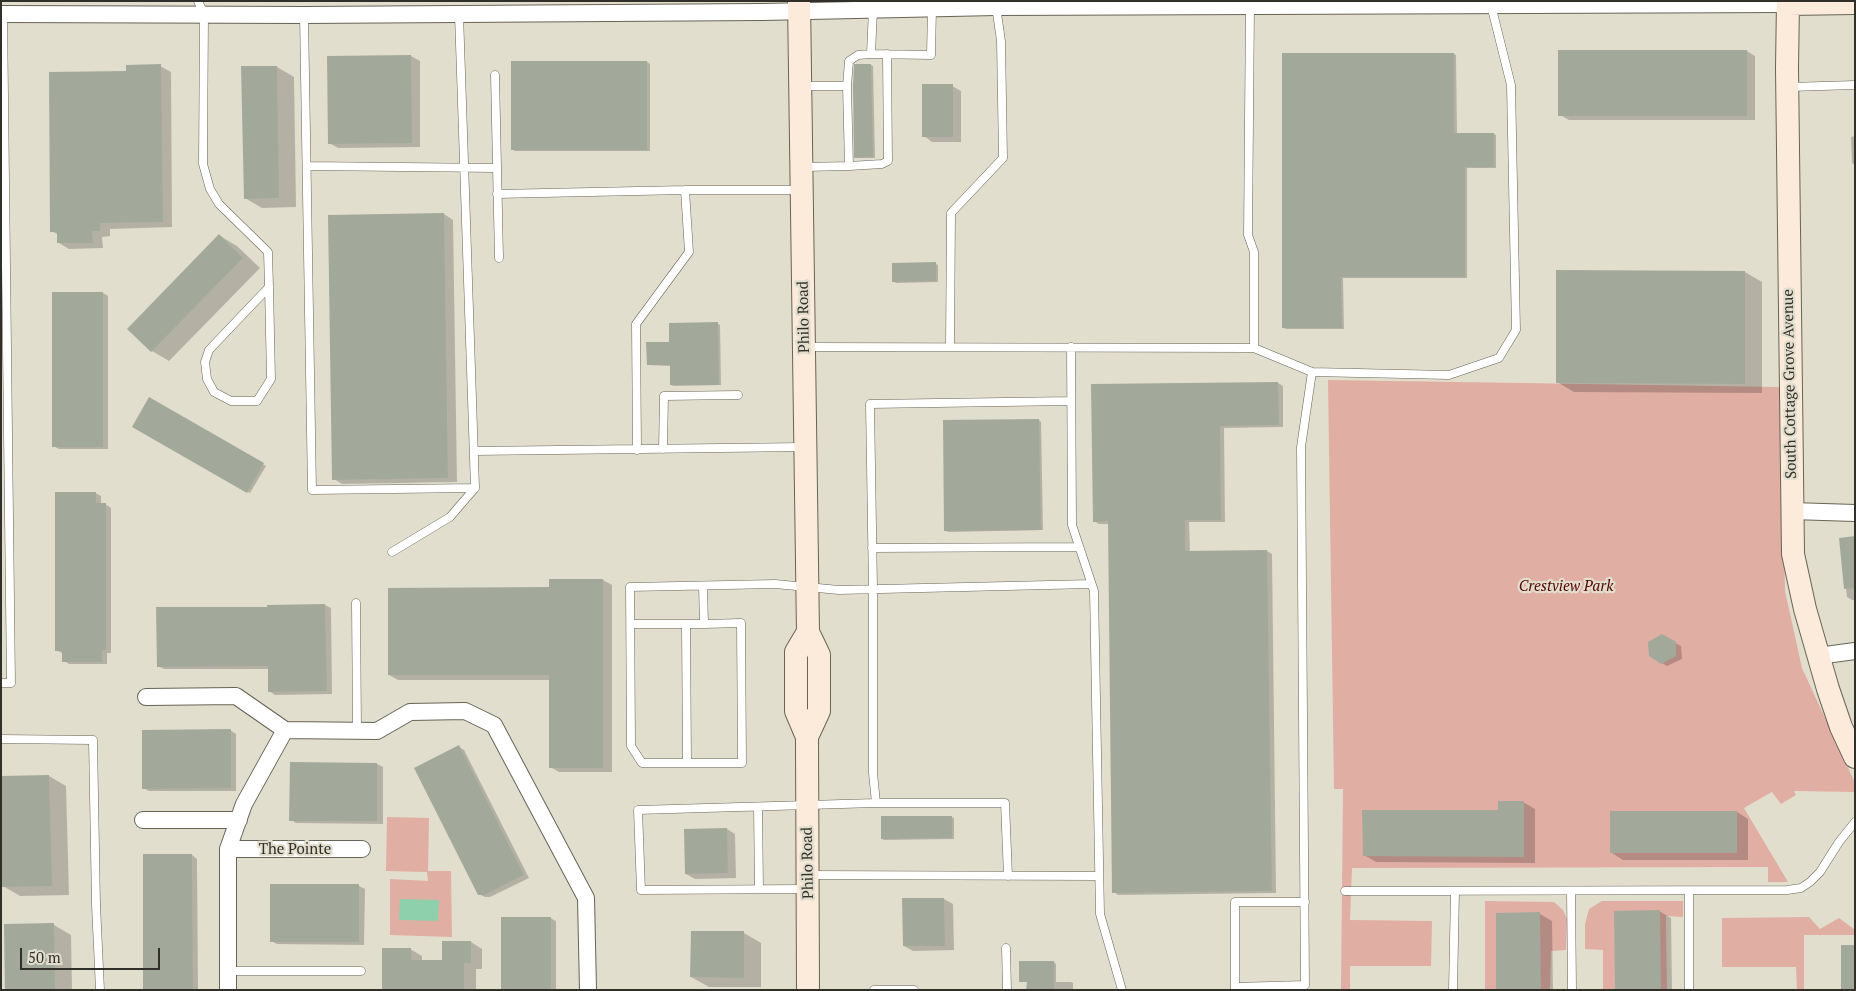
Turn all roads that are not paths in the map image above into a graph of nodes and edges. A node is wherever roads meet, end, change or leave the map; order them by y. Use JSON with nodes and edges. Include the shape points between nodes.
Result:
{"nodes":[{"id":1,"x":1271,"y":3,"type":"edge"},
{"id":2,"x":1548,"y":3,"type":"edge"},
{"id":3,"x":1607,"y":3,"type":"edge"},
{"id":4,"x":1716,"y":3,"type":"edge"},
{"id":5,"x":1788,"y":3,"type":"edge"},
{"id":6,"x":1855,"y":3,"type":"edge"},
{"id":7,"x":996,"y":4,"type":"edge"},
{"id":8,"x":915,"y":5,"type":"edge"},
{"id":9,"x":1491,"y":5,"type":"junction"},
{"id":10,"x":799,"y":6,"type":"edge"},
{"id":11,"x":1250,"y":6,"type":"junction"},
{"id":12,"x":201,"y":8,"type":"edge"},
{"id":13,"x":932,"y":8,"type":"junction"},
{"id":14,"x":873,"y":9,"type":"junction"},
{"id":15,"x":2,"y":14,"type":"edge"},
{"id":16,"x":459,"y":14,"type":"junction"},
{"id":17,"x":304,"y":15,"type":"junction"},
{"id":18,"x":871,"y":54,"type":"junction"},
{"id":19,"x":887,"y":54,"type":"junction"},
{"id":20,"x":495,"y":75,"type":"dead end"},
{"id":21,"x":1855,"y":85,"type":"edge"},
{"id":22,"x":801,"y":86,"type":"junction"},
{"id":23,"x":847,"y":86,"type":"junction"},
{"id":24,"x":1787,"y":87,"type":"junction"},
{"id":25,"x":307,"y":166,"type":"junction"},
{"id":26,"x":849,"y":166,"type":"junction"},
{"id":27,"x":802,"y":167,"type":"junction"},
{"id":28,"x":464,"y":168,"type":"junction"},
{"id":29,"x":497,"y":168,"type":"junction"},
{"id":30,"x":685,"y":190,"type":"junction"},
{"id":31,"x":802,"y":190,"type":"junction"},
{"id":32,"x":498,"y":194,"type":"junction"},
{"id":33,"x":499,"y":258,"type":"dead end"},
{"id":34,"x":269,"y":288,"type":"junction"},
{"id":35,"x":804,"y":347,"type":"junction"},
{"id":36,"x":950,"y":347,"type":"junction"},
{"id":37,"x":1071,"y":347,"type":"junction"},
{"id":38,"x":1254,"y":348,"type":"junction"},
{"id":39,"x":4,"y":364,"type":"edge"},
{"id":40,"x":1312,"y":372,"type":"junction"},
{"id":41,"x":738,"y":395,"type":"dead end"},
{"id":42,"x":1071,"y":402,"type":"junction"},
{"id":43,"x":806,"y":448,"type":"junction"},
{"id":44,"x":663,"y":449,"type":"junction"},
{"id":45,"x":637,"y":450,"type":"junction"},
{"id":46,"x":474,"y":452,"type":"junction"},
{"id":47,"x":475,"y":488,"type":"junction"},
{"id":48,"x":1792,"y":511,"type":"junction"},
{"id":49,"x":1855,"y":512,"type":"edge"},
{"id":50,"x":1079,"y":547,"type":"junction"},
{"id":51,"x":872,"y":548,"type":"junction"},
{"id":52,"x":392,"y":552,"type":"dead end"},
{"id":53,"x":1091,"y":584,"type":"junction"},
{"id":54,"x":703,"y":586,"type":"junction"},
{"id":55,"x":807,"y":588,"type":"junction"},
{"id":56,"x":873,"y":589,"type":"junction"},
{"id":57,"x":356,"y":603,"type":"dead end"},
{"id":58,"x":631,"y":624,"type":"junction"},
{"id":59,"x":686,"y":624,"type":"junction"},
{"id":60,"x":704,"y":624,"type":"junction"},
{"id":61,"x":1855,"y":651,"type":"edge"},
{"id":62,"x":1818,"y":656,"type":"junction"},
{"id":63,"x":1,"y":683,"type":"edge"},
{"id":64,"x":146,"y":698,"type":"dead end"},
{"id":65,"x":285,"y":730,"type":"junction"},
{"id":66,"x":357,"y":731,"type":"junction"},
{"id":67,"x":1,"y":739,"type":"edge"},
{"id":68,"x":1855,"y":757,"type":"edge"},
{"id":69,"x":687,"y":763,"type":"junction"},
{"id":70,"x":876,"y":803,"type":"junction"},
{"id":71,"x":807,"y":806,"type":"junction"},
{"id":72,"x":758,"y":807,"type":"junction"},
{"id":73,"x":143,"y":820,"type":"dead end"},
{"id":74,"x":239,"y":820,"type":"junction"},
{"id":75,"x":1855,"y":822,"type":"edge"},
{"id":76,"x":228,"y":849,"type":"junction"},
{"id":77,"x":362,"y":849,"type":"dead end"},
{"id":78,"x":1008,"y":876,"type":"junction"},
{"id":79,"x":1099,"y":876,"type":"junction"},
{"id":80,"x":808,"y":882,"type":"junction"},
{"id":81,"x":759,"y":890,"type":"junction"},
{"id":82,"x":1344,"y":891,"type":"dead end"},
{"id":83,"x":1455,"y":891,"type":"junction"},
{"id":84,"x":1571,"y":891,"type":"junction"},
{"id":85,"x":1689,"y":891,"type":"junction"},
{"id":86,"x":1305,"y":902,"type":"junction"},
{"id":87,"x":1006,"y":948,"type":"dead end"},
{"id":88,"x":229,"y":970,"type":"junction"},
{"id":89,"x":360,"y":971,"type":"dead end"},
{"id":90,"x":1235,"y":988,"type":"edge"},
{"id":91,"x":100,"y":990,"type":"edge"},
{"id":92,"x":228,"y":990,"type":"edge"},
{"id":93,"x":588,"y":990,"type":"edge"},
{"id":94,"x":808,"y":990,"type":"edge"},
{"id":95,"x":874,"y":990,"type":"edge"},
{"id":96,"x":914,"y":990,"type":"edge"},
{"id":97,"x":1007,"y":990,"type":"edge"},
{"id":98,"x":1122,"y":990,"type":"edge"},
{"id":99,"x":1453,"y":990,"type":"edge"},
{"id":100,"x":1572,"y":990,"type":"edge"},
{"id":101,"x":1689,"y":990,"type":"edge"}],
"edges":[{"from":1,"to":9,"type":"street"},
{"from":1,"to":11,"type":"street"},
{"from":2,"to":3,"type":"street"},
{"from":2,"to":9,"type":"street"},
{"from":3,"to":4,"type":"street"},
{"from":4,"to":5,"type":"street"},
{"from":5,"to":6,"type":"main road"},
{"from":5,"to":24,"type":"main road","name":"South Cottage Grove Avenue"},
{"from":7,"to":11,"type":"street"},
{"from":7,"to":13,"type":"street"},
{"from":7,"to":36,"type":"lane","via":[[1003,158],[951,213]]},
{"from":8,"to":13,"type":"street"},
{"from":8,"to":14,"type":"street"},
{"from":9,"to":40,"type":"lane","via":[[1511,85],[1516,330],[1499,358],[1450,375]]},
{"from":10,"to":14,"type":"street"},
{"from":10,"to":16,"type":"street"},
{"from":10,"to":22,"type":"main road","name":"Philo Road"},
{"from":11,"to":38,"type":"lane","via":[[1248,235],[1254,252]]},
{"from":12,"to":15,"type":"street"},
{"from":12,"to":17,"type":"street"},
{"from":12,"to":34,"type":"lane","via":[[203,164],[210,189],[219,204],[268,252]]},
{"from":13,"to":19,"type":"lane","via":[[931,55]]},
{"from":14,"to":18,"type":"lane"},
{"from":15,"to":39,"type":"lane"},
{"from":16,"to":17,"type":"street"},
{"from":16,"to":28,"type":"lane"},
{"from":17,"to":25,"type":"lane"},
{"from":18,"to":19,"type":"lane"},
{"from":18,"to":23,"type":"lane","via":[[858,55],[849,61]]},
{"from":19,"to":26,"type":"lane","via":[[888,161]]},
{"from":20,"to":29,"type":"lane"},
{"from":21,"to":24,"type":"lane"},
{"from":22,"to":23,"type":"lane"},
{"from":22,"to":27,"type":"main road","name":"Philo Road"},
{"from":23,"to":26,"type":"lane"},
{"from":24,"to":48,"type":"main road","name":"South Cottage Grove Avenue"},
{"from":25,"to":28,"type":"lane"},
{"from":25,"to":47,"type":"lane","via":[[312,490]]},
{"from":26,"to":27,"type":"lane"},
{"from":27,"to":31,"type":"main road","name":"Philo Road"},
{"from":28,"to":29,"type":"lane"},
{"from":28,"to":46,"type":"lane"},
{"from":29,"to":32,"type":"lane"},
{"from":30,"to":31,"type":"lane"},
{"from":30,"to":32,"type":"lane"},
{"from":30,"to":45,"type":"lane","via":[[689,252],[636,324]]},
{"from":31,"to":35,"type":"main road","name":"Philo Road"},
{"from":32,"to":33,"type":"lane"},
{"from":34,"to":34,"type":"lane","via":[[271,379],[256,401],[231,401],[214,392],[207,379],[205,362],[209,350]]},
{"from":35,"to":36,"type":"lane"},
{"from":35,"to":43,"type":"main road","name":"Philo Road"},
{"from":36,"to":37,"type":"lane"},
{"from":37,"to":38,"type":"lane"},
{"from":37,"to":42,"type":"lane"},
{"from":38,"to":40,"type":"lane"},
{"from":39,"to":63,"type":"lane","via":[[11,683]]},
{"from":40,"to":86,"type":"lane","via":[[1301,448]]},
{"from":41,"to":44,"type":"lane","via":[[664,396]]},
{"from":42,"to":50,"type":"lane","via":[[1072,525]]},
{"from":42,"to":51,"type":"lane","via":[[870,404]]},
{"from":43,"to":44,"type":"lane"},
{"from":43,"to":55,"type":"main road","name":"Philo Road"},
{"from":44,"to":45,"type":"lane"},
{"from":45,"to":46,"type":"lane"},
{"from":46,"to":47,"type":"lane"},
{"from":47,"to":52,"type":"lane","via":[[450,517]]},
{"from":48,"to":49,"type":"street"},
{"from":48,"to":62,"type":"main road","name":"South Cottage Grove Avenue","via":[[1793,554]]},
{"from":50,"to":51,"type":"lane"},
{"from":50,"to":53,"type":"lane"},
{"from":51,"to":56,"type":"lane"},
{"from":53,"to":56,"type":"lane"},
{"from":53,"to":79,"type":"lane","via":[[1094,591]]},
{"from":54,"to":55,"type":"lane","via":[[775,584]]},
{"from":54,"to":58,"type":"lane","via":[[630,587]]},
{"from":54,"to":60,"type":"lane"},
{"from":55,"to":56,"type":"lane"},
{"from":55,"to":71,"type":"main road","name":"Philo Road","via":[[808,632],[818,655],[819,710],[807,737]]},
{"from":56,"to":70,"type":"lane","via":[[873,773]]},
{"from":57,"to":66,"type":"lane"},
{"from":58,"to":59,"type":"lane"},
{"from":58,"to":69,"type":"lane","via":[[631,746],[642,763]]},
{"from":59,"to":60,"type":"lane"},
{"from":59,"to":69,"type":"lane"},
{"from":60,"to":69,"type":"lane","via":[[741,623],[742,763]]},
{"from":61,"to":62,"type":"street"},
{"from":62,"to":68,"type":"main road","name":"South Cottage Grove Avenue","via":[[1841,727]]},
{"from":64,"to":65,"type":"street","via":[[236,696]]},
{"from":65,"to":66,"type":"street"},
{"from":65,"to":74,"type":"street","via":[[244,804]]},
{"from":66,"to":93,"type":"street","via":[[377,731],[410,712],[465,711],[494,725],[586,898]]},
{"from":67,"to":91,"type":"lane","via":[[93,740]]},
{"from":70,"to":71,"type":"lane"},
{"from":70,"to":78,"type":"lane","via":[[1005,803]]},
{"from":71,"to":72,"type":"lane"},
{"from":71,"to":80,"type":"main road","name":"Philo Road"},
{"from":72,"to":81,"type":"lane"},
{"from":72,"to":81,"type":"lane","via":[[638,810],[641,890]]},
{"from":73,"to":74,"type":"street"},
{"from":74,"to":76,"type":"street"},
{"from":75,"to":85,"type":"lane","via":[[1820,872],[1801,888]]},
{"from":76,"to":77,"type":"street","name":"The Pointe"},
{"from":76,"to":88,"type":"street"},
{"from":78,"to":79,"type":"lane"},
{"from":78,"to":80,"type":"lane"},
{"from":79,"to":98,"type":"lane","via":[[1100,914]]},
{"from":80,"to":81,"type":"lane"},
{"from":80,"to":94,"type":"main road","name":"Philo Road"},
{"from":82,"to":83,"type":"lane"},
{"from":83,"to":84,"type":"lane"},
{"from":83,"to":99,"type":"lane"},
{"from":84,"to":85,"type":"lane"},
{"from":84,"to":100,"type":"lane"},
{"from":85,"to":101,"type":"lane"},
{"from":86,"to":90,"type":"lane","via":[[1305,985]]},
{"from":86,"to":90,"type":"lane","via":[[1234,902]]},
{"from":87,"to":97,"type":"lane"},
{"from":88,"to":89,"type":"lane"},
{"from":88,"to":92,"type":"street"},
{"from":95,"to":96,"type":"lane"}]}
